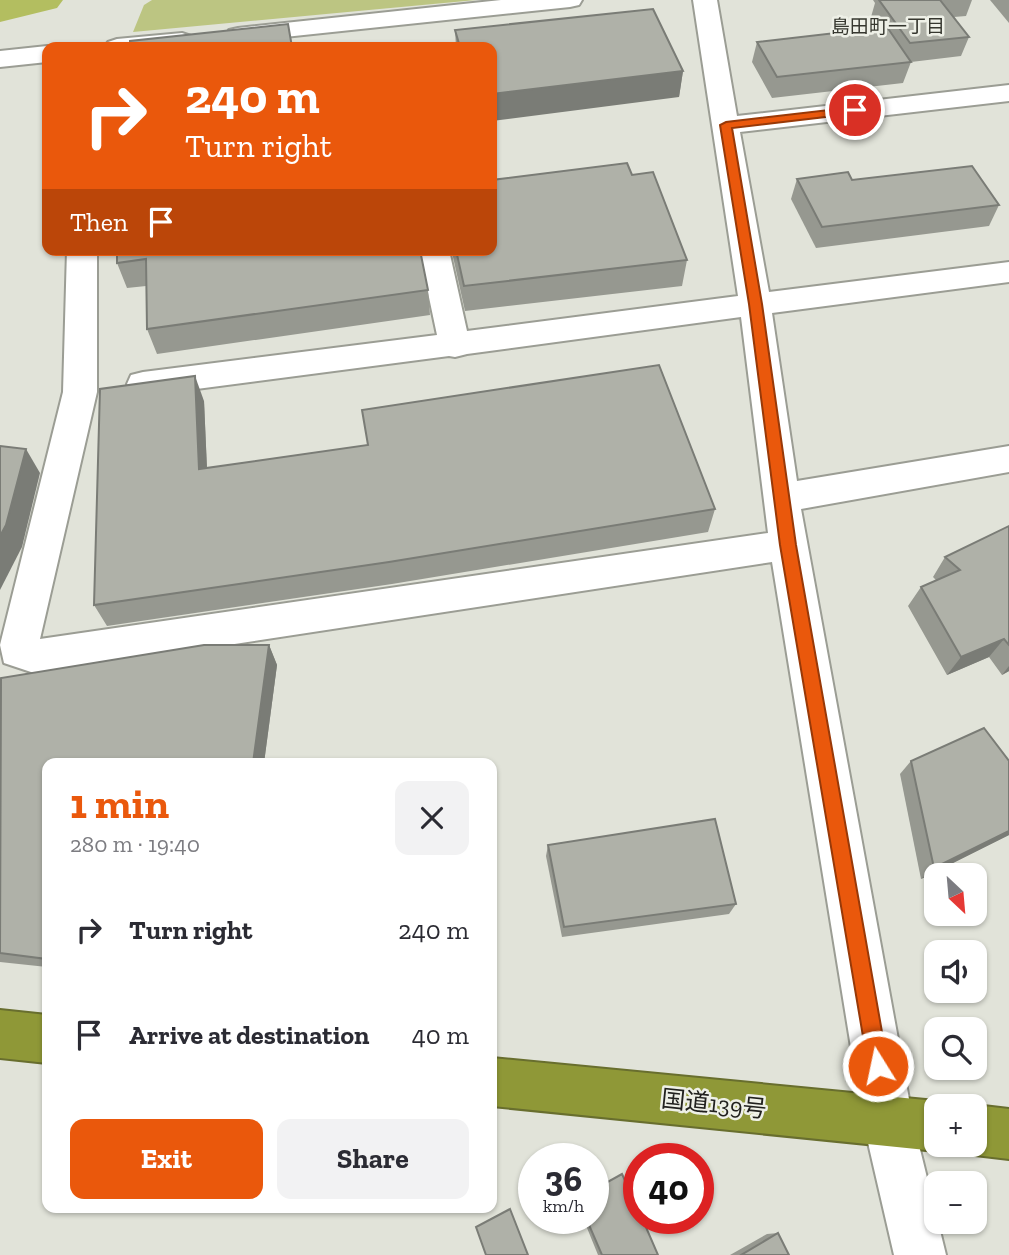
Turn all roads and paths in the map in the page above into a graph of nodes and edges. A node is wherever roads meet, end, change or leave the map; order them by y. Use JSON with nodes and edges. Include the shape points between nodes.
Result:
{"nodes":[{"id":1,"x":570,"y":0,"type":"edge"},
{"id":2,"x":705,"y":0,"type":"edge"},
{"id":3,"x":384,"y":20,"type":"junction"},
{"id":4,"x":166,"y":42,"type":"edge"},
{"id":5,"x":388,"y":42,"type":"edge"},
{"id":6,"x":42,"y":55,"type":"edge"},
{"id":7,"x":0,"y":59,"type":"edge"},
{"id":8,"x":1009,"y":93,"type":"edge"},
{"id":9,"x":726,"y":125,"type":"junction"},
{"id":10,"x":83,"y":256,"type":"edge"},
{"id":11,"x":435,"y":256,"type":"edge"},
{"id":12,"x":1009,"y":272,"type":"edge"},
{"id":13,"x":755,"y":304,"type":"junction"},
{"id":14,"x":455,"y":346,"type":"junction"},
{"id":15,"x":102,"y":390,"type":"junction"},
{"id":16,"x":1009,"y":458,"type":"edge"},
{"id":17,"x":782,"y":498,"type":"junction"},
{"id":18,"x":788,"y":545,"type":"junction"},
{"id":19,"x":0,"y":1034,"type":"edge"},
{"id":20,"x":42,"y":1038,"type":"edge"},
{"id":21,"x":497,"y":1082,"type":"edge"},
{"id":22,"x":888,"y":1121,"type":"junction"},
{"id":23,"x":924,"y":1125,"type":"edge"},
{"id":24,"x":987,"y":1131,"type":"edge"},
{"id":25,"x":1009,"y":1134,"type":"edge"},
{"id":26,"x":919,"y":1255,"type":"edge"}],
"edges":[{"from":1,"to":3,"type":"street"},
{"from":2,"to":9,"type":"street"},
{"from":3,"to":4,"type":"street"},
{"from":3,"to":5,"type":"street"},
{"from":6,"to":7,"type":"street"},
{"from":8,"to":9,"type":"street"},
{"from":9,"to":13,"type":"street"},
{"from":10,"to":15,"type":"street"},
{"from":11,"to":14,"type":"street"},
{"from":12,"to":13,"type":"street"},
{"from":13,"to":14,"type":"street"},
{"from":13,"to":17,"type":"street"},
{"from":14,"to":15,"type":"street"},
{"from":15,"to":18,"type":"street","via":[[63,472],[18,651],[37,657]]},
{"from":16,"to":17,"type":"street"},
{"from":17,"to":18,"type":"street"},
{"from":18,"to":22,"type":"street"},
{"from":19,"to":20,"type":"highway"},
{"from":21,"to":22,"type":"highway","name":"国道139号"},
{"from":22,"to":23,"type":"highway","name":"国道139号"},
{"from":22,"to":26,"type":"street"},
{"from":24,"to":25,"type":"highway"}]}
